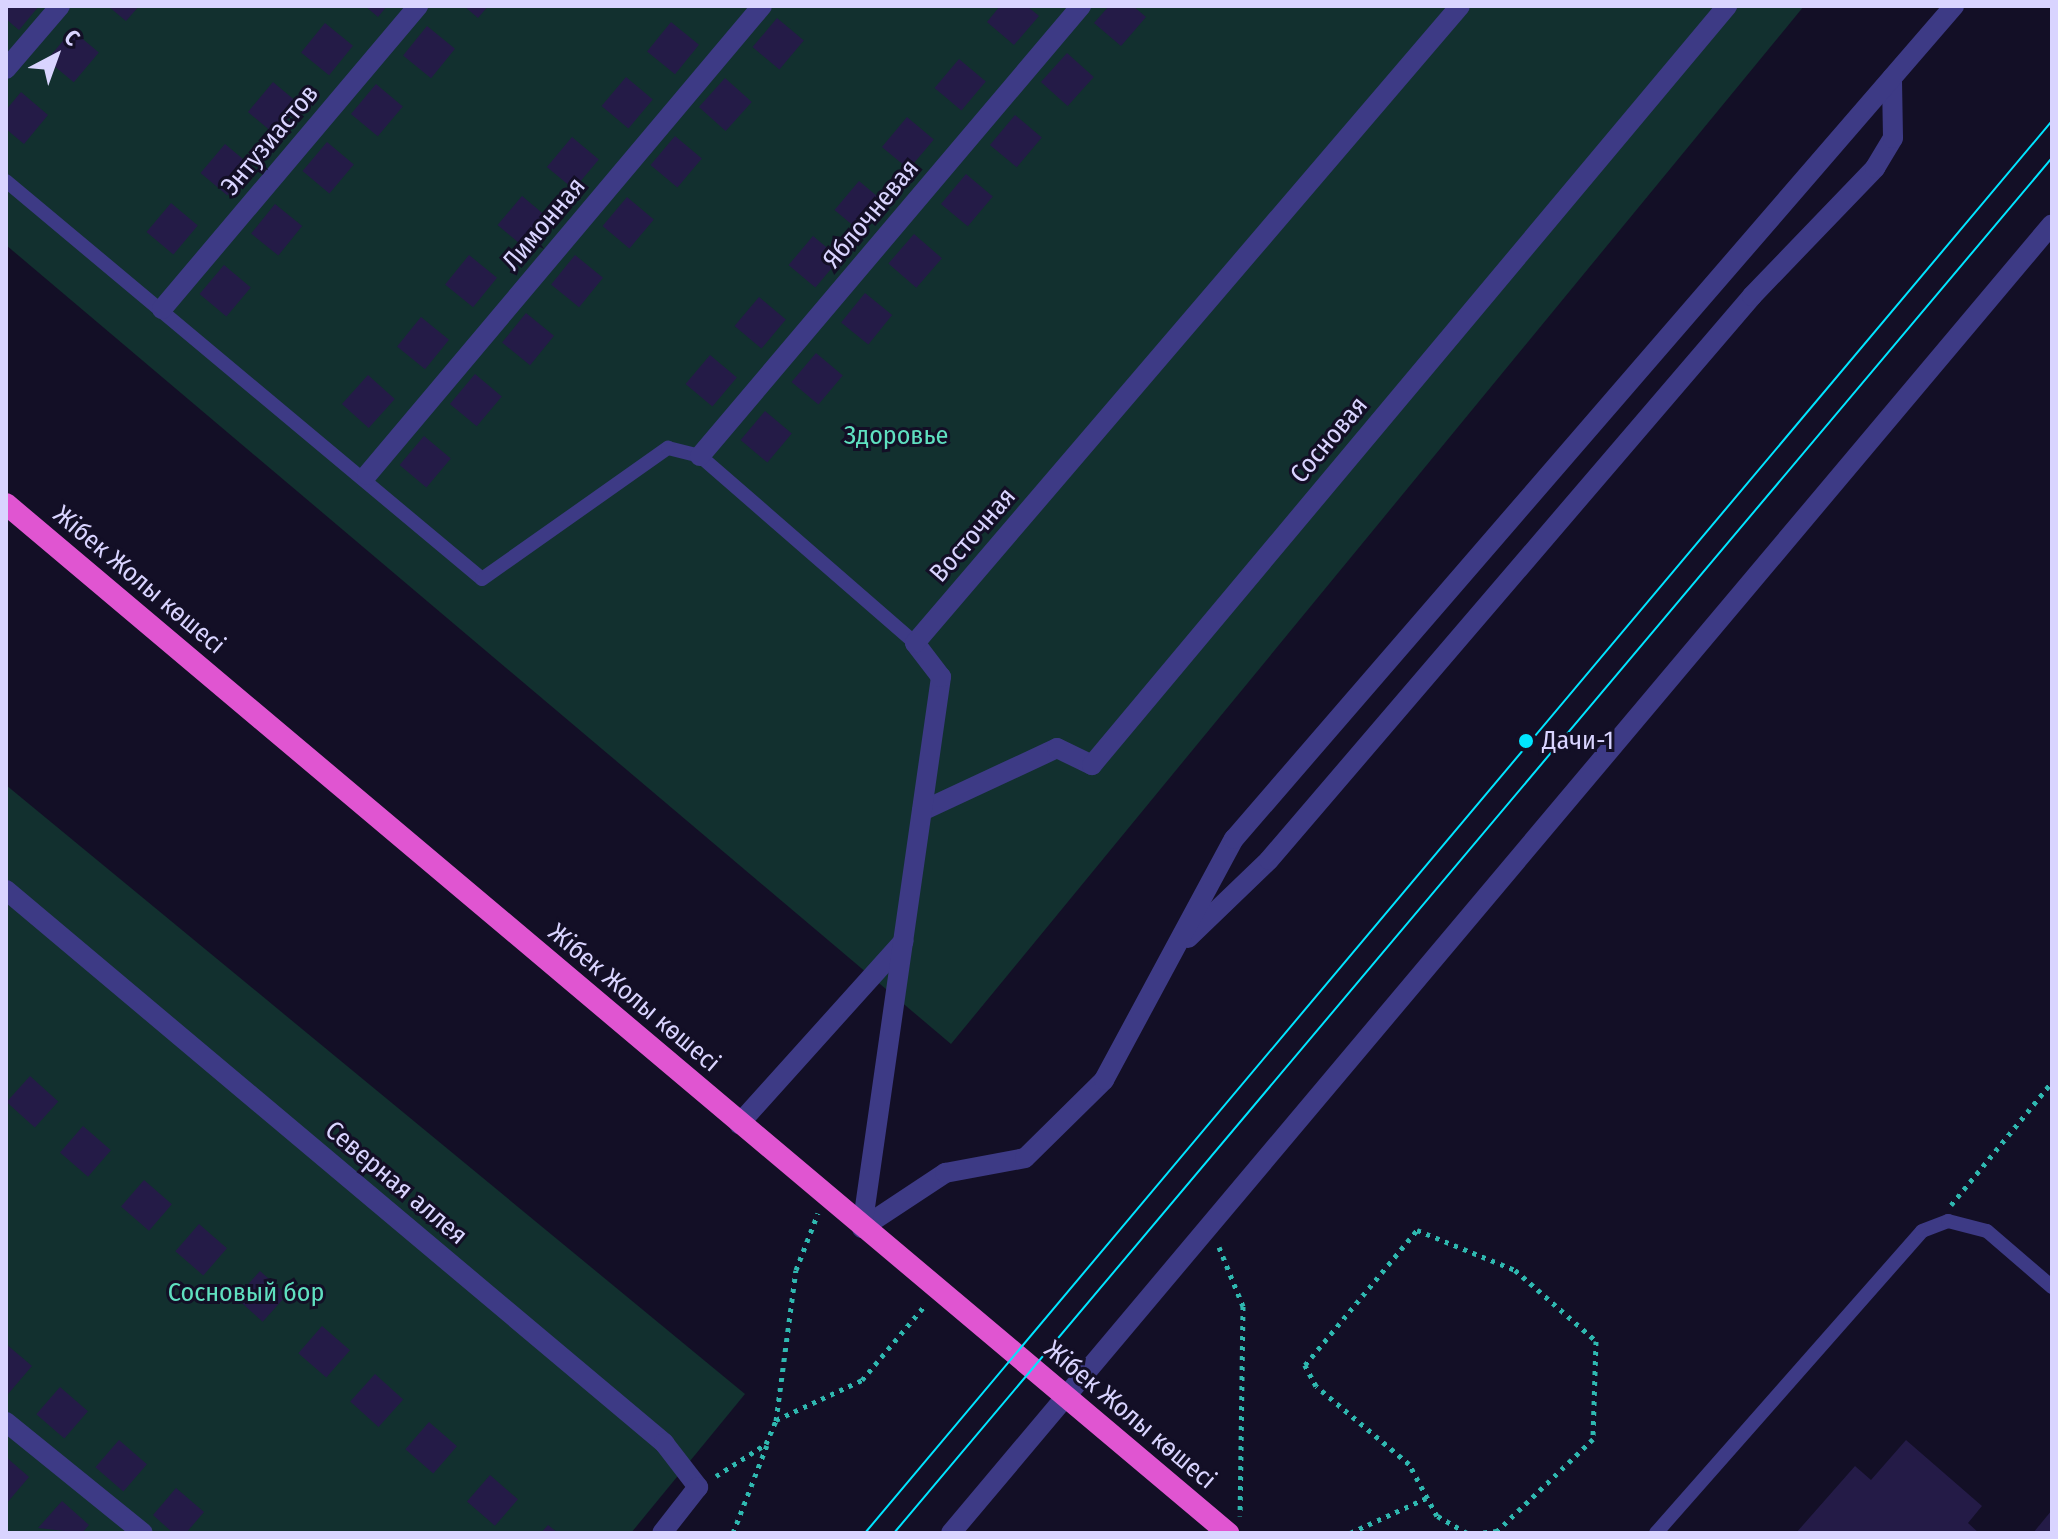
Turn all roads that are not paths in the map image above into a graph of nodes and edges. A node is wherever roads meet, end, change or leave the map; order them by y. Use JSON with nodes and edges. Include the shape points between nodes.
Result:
{"nodes":[{"id":1,"x":60,"y":6,"type":"edge"},
{"id":2,"x":418,"y":6,"type":"edge"},
{"id":3,"x":762,"y":6,"type":"edge"},
{"id":4,"x":1081,"y":6,"type":"edge"},
{"id":5,"x":1460,"y":6,"type":"edge"},
{"id":6,"x":1727,"y":6,"type":"edge"},
{"id":7,"x":1954,"y":6,"type":"edge"},
{"id":8,"x":6,"y":69,"type":"edge"},
{"id":9,"x":1892,"y":78,"type":"junction"},
{"id":10,"x":6,"y":181,"type":"edge"},
{"id":11,"x":2052,"y":224,"type":"edge"},
{"id":12,"x":162,"y":309,"type":"junction"},
{"id":13,"x":700,"y":456,"type":"junction"},
{"id":14,"x":367,"y":475,"type":"junction"},
{"id":15,"x":6,"y":504,"type":"edge"},
{"id":16,"x":915,"y":643,"type":"junction"},
{"id":17,"x":922,"y":811,"type":"junction"},
{"id":18,"x":6,"y":890,"type":"edge"},
{"id":19,"x":904,"y":941,"type":"junction"},
{"id":20,"x":1173,"y":952,"type":"junction"},
{"id":21,"x":739,"y":1124,"type":"junction"},
{"id":22,"x":862,"y":1228,"type":"junction"},
{"id":23,"x":2052,"y":1287,"type":"edge"},
{"id":24,"x":1066,"y":1400,"type":"junction"},
{"id":25,"x":6,"y":1422,"type":"edge"},
{"id":26,"x":143,"y":1533,"type":"edge"},
{"id":27,"x":662,"y":1533,"type":"edge"},
{"id":28,"x":951,"y":1533,"type":"edge"},
{"id":29,"x":1228,"y":1533,"type":"edge"},
{"id":30,"x":1656,"y":1533,"type":"edge"}],
"edges":[{"from":1,"to":8,"type":"street"},
{"from":2,"to":12,"type":"street","name":"Энтузиастов"},
{"from":3,"to":14,"type":"street","name":"Лимонная"},
{"from":4,"to":13,"type":"street","name":"Яблочневая"},
{"from":5,"to":16,"type":"street","name":"Восточная"},
{"from":6,"to":17,"type":"street","name":"Сосновая","via":[[1092,765],[1057,748]]},
{"from":7,"to":9,"type":"street"},
{"from":9,"to":20,"type":"street","via":[[1234,839]]},
{"from":9,"to":20,"type":"street","via":[[1893,138],[1875,168],[1752,296],[1269,860]]},
{"from":10,"to":12,"type":"lane"},
{"from":11,"to":24,"type":"street"},
{"from":12,"to":14,"type":"lane"},
{"from":13,"to":14,"type":"lane","via":[[668,448],[482,579]]},
{"from":13,"to":16,"type":"lane"},
{"from":15,"to":21,"type":"highway","name":"Жібек Жолы көшесі"},
{"from":16,"to":17,"type":"street","via":[[941,677]]},
{"from":17,"to":19,"type":"street"},
{"from":18,"to":27,"type":"street","name":"Северная аллея","via":[[664,1443],[698,1487]]},
{"from":19,"to":21,"type":"street"},
{"from":19,"to":22,"type":"street"},
{"from":20,"to":22,"type":"street","via":[[1104,1080],[1025,1158],[945,1173]]},
{"from":21,"to":22,"type":"highway","name":"Жібек Жолы көшесі"},
{"from":22,"to":24,"type":"highway","name":"Жібек Жолы көшесі"},
{"from":23,"to":30,"type":"lane","via":[[1987,1231],[1948,1221],[1922,1231]]},
{"from":24,"to":28,"type":"street"},
{"from":24,"to":29,"type":"highway","name":"Жібек Жолы көшесі"},
{"from":25,"to":26,"type":"street"}]}
